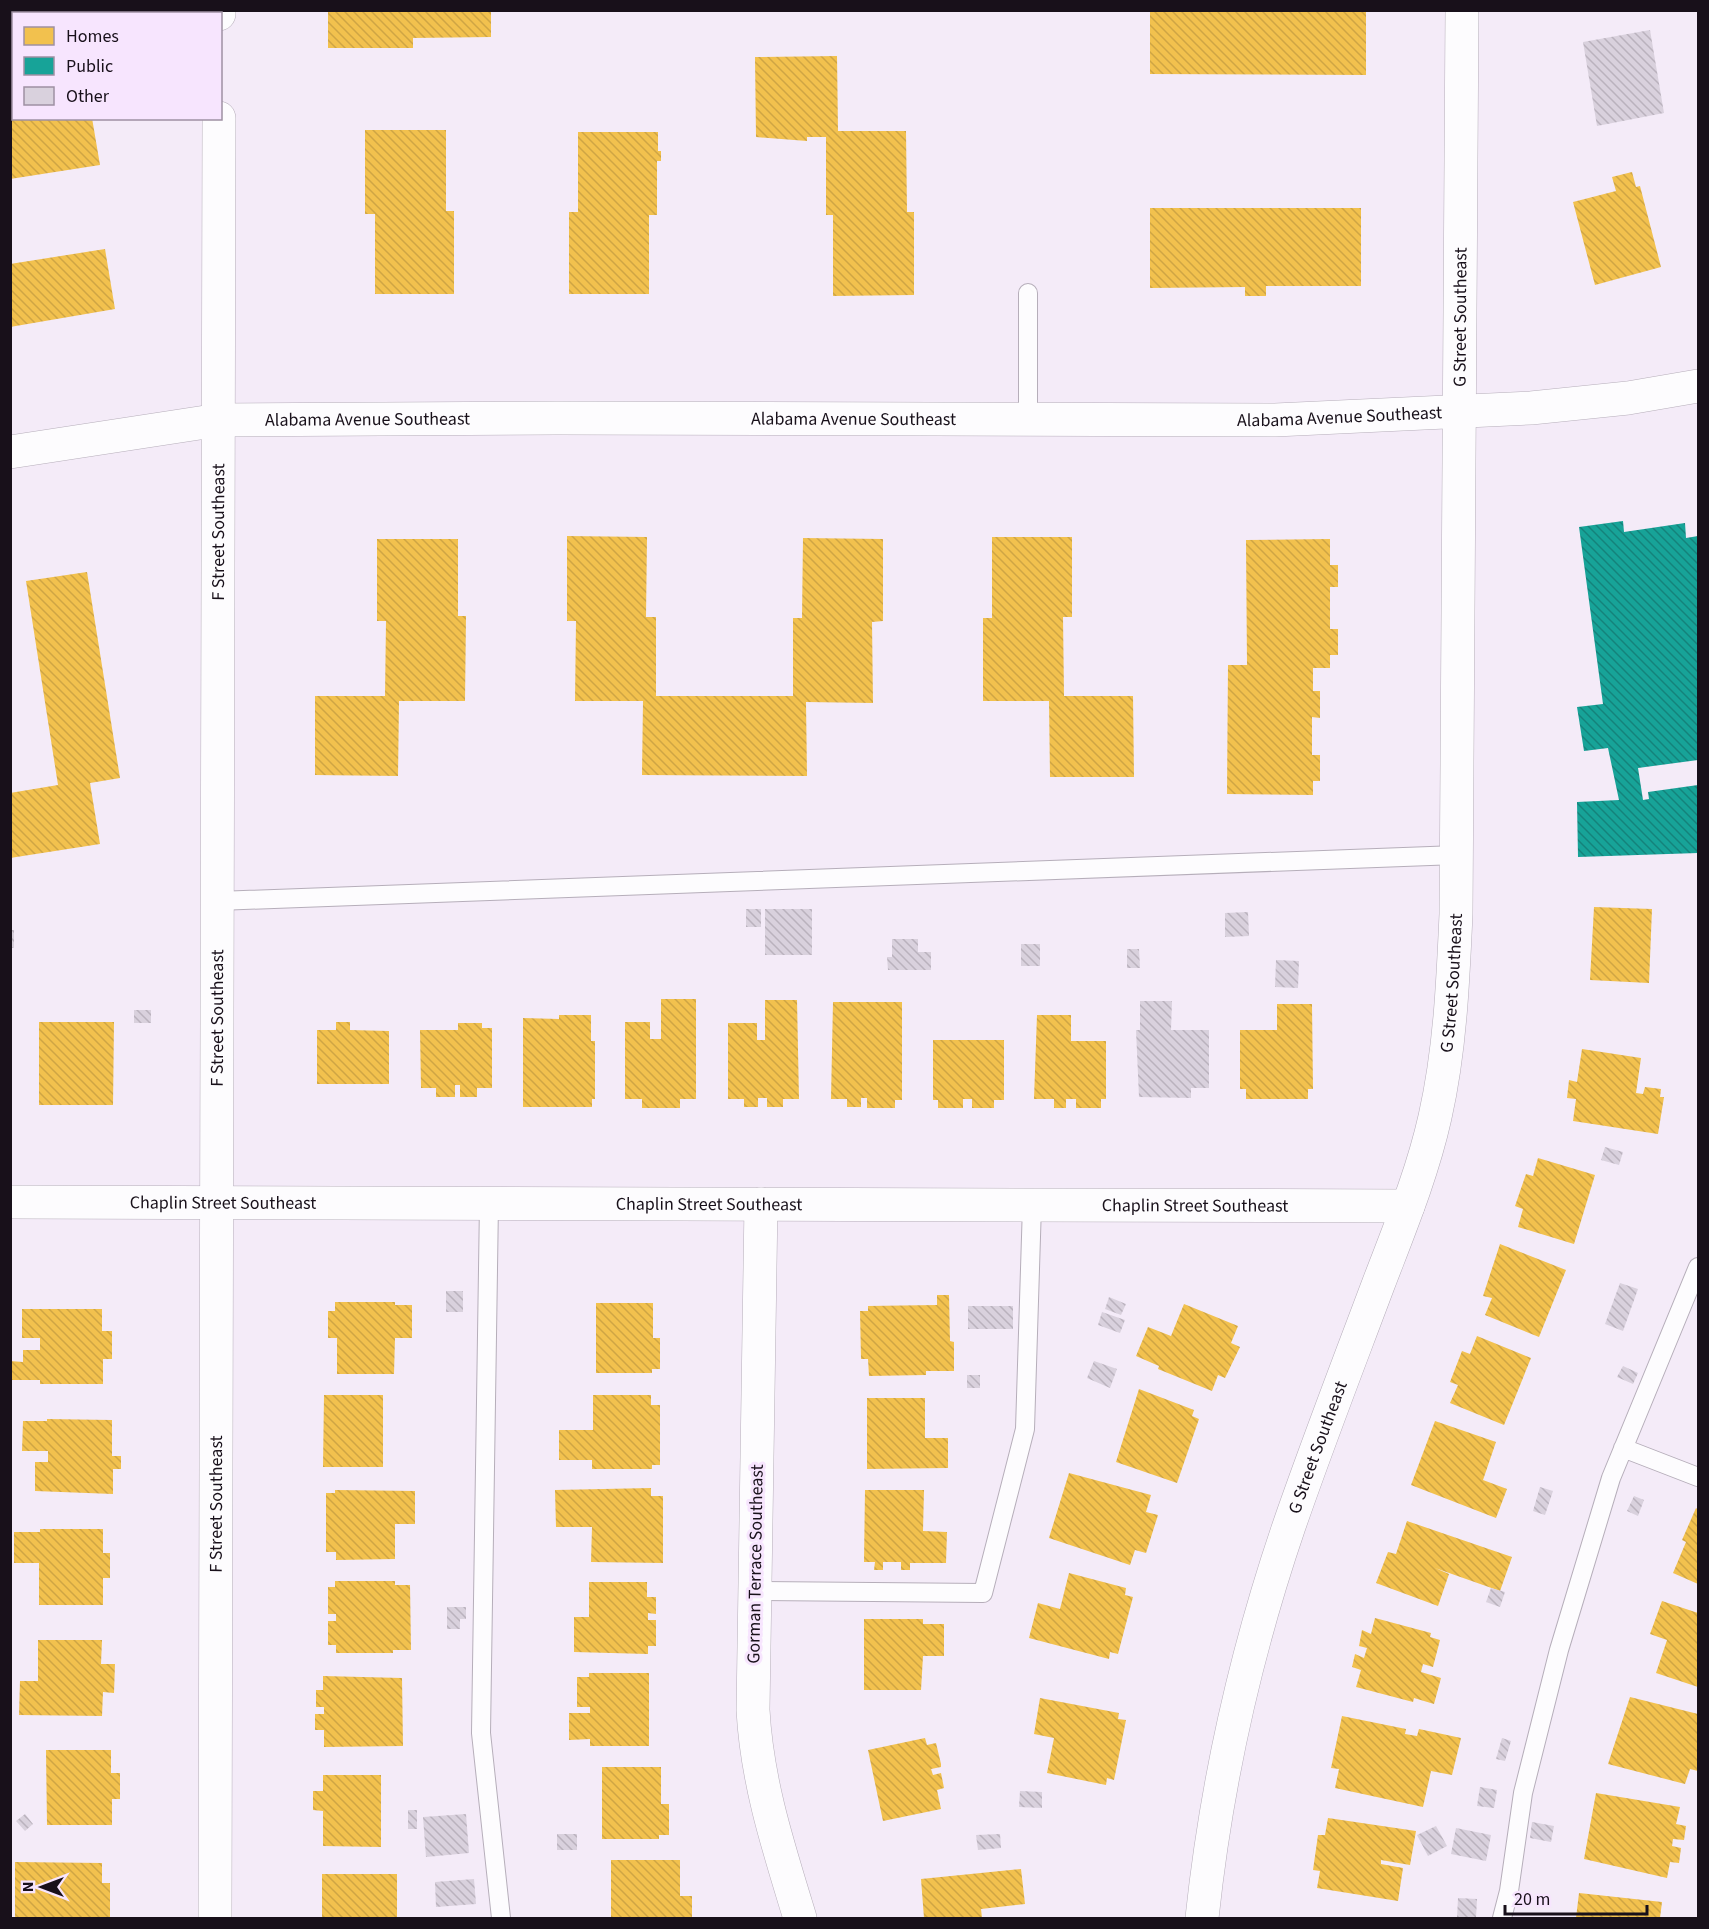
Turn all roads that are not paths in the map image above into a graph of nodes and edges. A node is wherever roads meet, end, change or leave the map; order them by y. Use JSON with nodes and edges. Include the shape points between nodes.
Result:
{"nodes":[{"id":1,"x":1462,"y":10,"type":"edge"},
{"id":2,"x":219,"y":120,"type":"edge"},
{"id":3,"x":1028,"y":293,"type":"dead end"},
{"id":4,"x":1698,"y":386,"type":"edge"},
{"id":5,"x":1461,"y":413,"type":"junction"},
{"id":6,"x":1028,"y":419,"type":"junction"},
{"id":7,"x":219,"y":420,"type":"junction"},
{"id":8,"x":10,"y":452,"type":"edge"},
{"id":9,"x":1457,"y":855,"type":"junction"},
{"id":10,"x":218,"y":901,"type":"junction"},
{"id":11,"x":10,"y":1202,"type":"edge"},
{"id":12,"x":218,"y":1203,"type":"junction"},
{"id":13,"x":489,"y":1203,"type":"junction"},
{"id":14,"x":761,"y":1204,"type":"junction"},
{"id":15,"x":1032,"y":1205,"type":"junction"},
{"id":16,"x":1408,"y":1206,"type":"junction"},
{"id":17,"x":1698,"y":1267,"type":"edge"},
{"id":18,"x":1623,"y":1448,"type":"junction"},
{"id":19,"x":1698,"y":1477,"type":"edge"},
{"id":20,"x":755,"y":1591,"type":"junction"},
{"id":21,"x":214,"y":1918,"type":"edge"},
{"id":22,"x":501,"y":1918,"type":"edge"},
{"id":23,"x":800,"y":1918,"type":"edge"},
{"id":24,"x":1202,"y":1918,"type":"edge"},
{"id":25,"x":1502,"y":1918,"type":"edge"}],
"edges":[{"from":1,"to":5,"type":"street","name":"G Street Southeast"},
{"from":2,"to":7,"type":"street","name":"F Street Southeast"},
{"from":3,"to":6,"type":"lane"},
{"from":4,"to":5,"type":"street","name":"Alabama Avenue Southeast","via":[[1628,398]]},
{"from":5,"to":6,"type":"street","name":"Alabama Avenue Southeast","via":[[1275,420]]},
{"from":5,"to":9,"type":"street","name":"G Street Southeast"},
{"from":6,"to":7,"type":"street","name":"Alabama Avenue Southeast"},
{"from":7,"to":8,"type":"street","name":"Alabama Avenue Southeast"},
{"from":7,"to":10,"type":"street","name":"F Street Southeast"},
{"from":9,"to":10,"type":"lane"},
{"from":9,"to":16,"type":"street","name":"G Street Southeast","via":[[1454,978],[1444,1064],[1435,1118]]},
{"from":10,"to":12,"type":"street","name":"F Street Southeast"},
{"from":11,"to":12,"type":"street","name":"Chaplin Street Southeast"},
{"from":12,"to":13,"type":"street","name":"Chaplin Street Southeast"},
{"from":12,"to":21,"type":"street","name":"F Street Southeast"},
{"from":13,"to":14,"type":"street","name":"Chaplin Street Southeast"},
{"from":13,"to":22,"type":"lane","via":[[481,1733]]},
{"from":14,"to":15,"type":"street","name":"Chaplin Street Southeast"},
{"from":14,"to":20,"type":"street","name":"Gorman Terrace Southeast"},
{"from":15,"to":16,"type":"street","name":"Chaplin Street Southeast"},
{"from":15,"to":20,"type":"lane","via":[[1025,1430],[983,1593]]},
{"from":16,"to":24,"type":"street","name":"G Street Southeast","via":[[1317,1447],[1270,1586],[1232,1735]]},
{"from":17,"to":18,"type":"lane"},
{"from":18,"to":19,"type":"lane"},
{"from":18,"to":25,"type":"lane","via":[[1556,1660],[1523,1793]]},
{"from":20,"to":23,"type":"street","name":"Gorman Terrace Southeast","via":[[753,1710],[758,1766]]}]}
